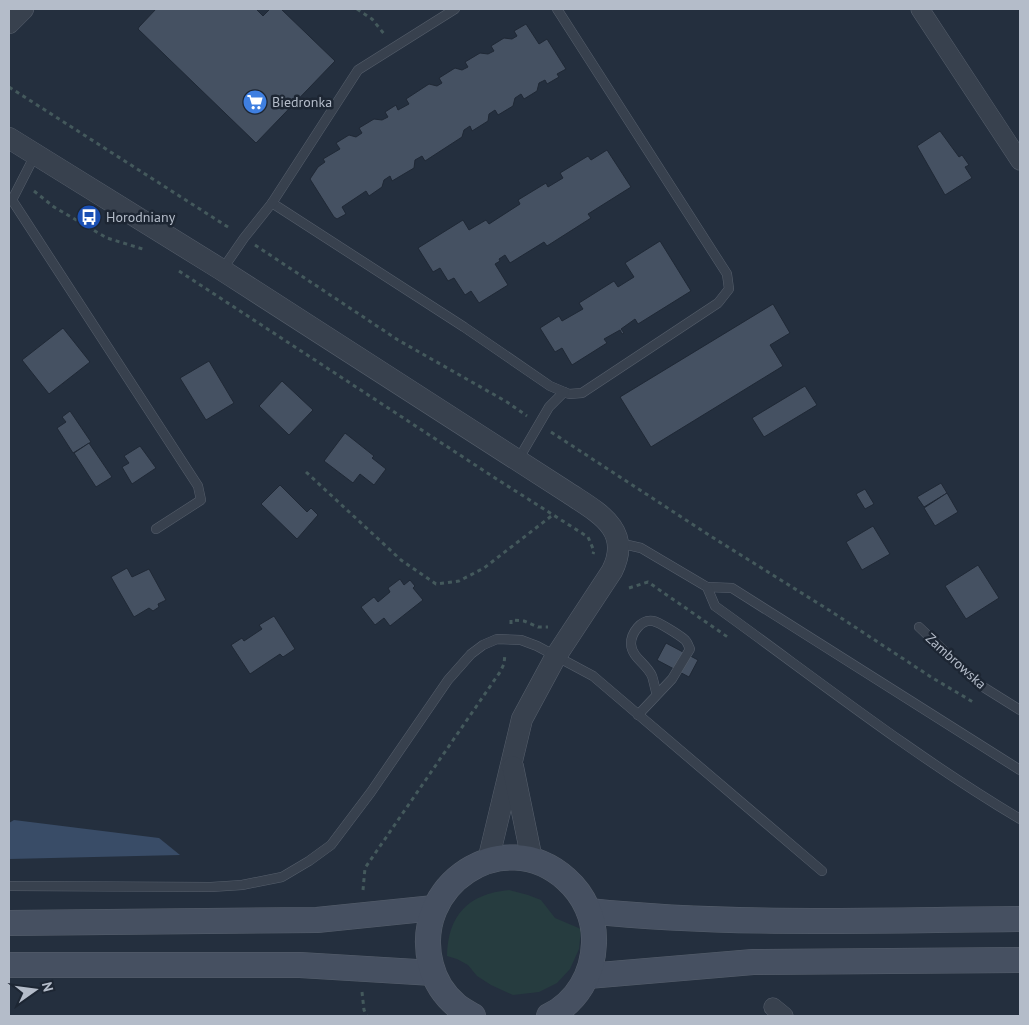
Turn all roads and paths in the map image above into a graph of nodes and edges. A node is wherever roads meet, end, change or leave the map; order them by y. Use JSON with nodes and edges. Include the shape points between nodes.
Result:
{"nodes":[{"id":1,"x":23,"y":9,"type":"edge"},
{"id":2,"x":357,"y":9,"type":"edge"},
{"id":3,"x":455,"y":9,"type":"edge"},
{"id":4,"x":557,"y":9,"type":"edge"},
{"id":5,"x":920,"y":9,"type":"edge"},
{"id":6,"x":9,"y":23,"type":"edge"},
{"id":7,"x":393,"y":48,"type":"junction"},
{"id":8,"x":9,"y":87,"type":"edge"},
{"id":9,"x":9,"y":138,"type":"edge"},
{"id":10,"x":35,"y":155,"type":"junction"},
{"id":11,"x":1020,"y":161,"type":"edge"},
{"id":12,"x":22,"y":182,"type":"junction"},
{"id":13,"x":272,"y":203,"type":"junction"},
{"id":14,"x":244,"y":238,"type":"junction"},
{"id":15,"x":147,"y":250,"type":"dead end"},
{"id":16,"x":171,"y":266,"type":"dead end"},
{"id":17,"x":222,"y":270,"type":"junction"},
{"id":18,"x":564,"y":392,"type":"junction"},
{"id":19,"x":540,"y":424,"type":"junction"},
{"id":20,"x":518,"y":461,"type":"junction"},
{"id":21,"x":306,"y":472,"type":"dead end"},
{"id":22,"x":553,"y":515,"type":"junction"},
{"id":23,"x":156,"y":529,"type":"dead end"},
{"id":24,"x":620,"y":543,"type":"junction"},
{"id":25,"x":592,"y":557,"type":"dead end"},
{"id":26,"x":707,"y":587,"type":"junction"},
{"id":27,"x":600,"y":591,"type":"junction"},
{"id":28,"x":919,"y":626,"type":"dead end"},
{"id":29,"x":552,"y":628,"type":"dead end"},
{"id":30,"x":507,"y":639,"type":"junction"},
{"id":31,"x":736,"y":643,"type":"dead end"},
{"id":32,"x":556,"y":656,"type":"junction"},
{"id":33,"x":657,"y":695,"type":"junction"},
{"id":34,"x":980,"y":705,"type":"dead end"},
{"id":35,"x":1020,"y":710,"type":"edge"},
{"id":36,"x":638,"y":715,"type":"junction"},
{"id":37,"x":512,"y":762,"type":"junction"},
{"id":38,"x":1020,"y":770,"type":"edge"},
{"id":39,"x":1020,"y":819,"type":"edge"},
{"id":40,"x":532,"y":860,"type":"junction"},
{"id":41,"x":488,"y":861,"type":"junction"},
{"id":42,"x":822,"y":871,"type":"dead end"},
{"id":43,"x":9,"y":886,"type":"edge"},
{"id":44,"x":363,"y":890,"type":"dead end"},
{"id":45,"x":434,"y":908,"type":"junction"},
{"id":46,"x":589,"y":911,"type":"junction"},
{"id":47,"x":1020,"y":919,"type":"edge"},
{"id":48,"x":9,"y":923,"type":"edge"},
{"id":49,"x":1020,"y":960,"type":"edge"},
{"id":50,"x":9,"y":965,"type":"edge"},
{"id":51,"x":433,"y":974,"type":"junction"},
{"id":52,"x":588,"y":976,"type":"junction"},
{"id":53,"x":362,"y":992,"type":"dead end"},
{"id":54,"x":367,"y":1016,"type":"edge"},
{"id":55,"x":473,"y":1016,"type":"edge"},
{"id":56,"x":549,"y":1016,"type":"edge"}],
"edges":[{"from":1,"to":6,"type":"street"},
{"from":2,"to":7,"type":"path","via":[[381,28]]},
{"from":3,"to":7,"type":"lane"},
{"from":4,"to":18,"type":"lane","via":[[727,274],[729,289],[718,303],[582,393]]},
{"from":5,"to":11,"type":"street"},
{"from":7,"to":13,"type":"lane","via":[[358,70]]},
{"from":8,"to":14,"type":"path"},
{"from":9,"to":10,"type":"street"},
{"from":10,"to":12,"type":"lane"},
{"from":10,"to":17,"type":"street"},
{"from":12,"to":15,"type":"path","via":[[54,207],[107,238]]},
{"from":12,"to":23,"type":"lane","via":[[12,200],[198,486],[201,500]]},
{"from":13,"to":14,"type":"lane"},
{"from":13,"to":18,"type":"lane","via":[[550,386]]},
{"from":14,"to":17,"type":"lane"},
{"from":14,"to":19,"type":"path","via":[[398,340]]},
{"from":16,"to":22,"type":"path"},
{"from":17,"to":20,"type":"street"},
{"from":18,"to":19,"type":"lane","via":[[549,407]]},
{"from":19,"to":20,"type":"lane"},
{"from":19,"to":34,"type":"path","via":[[931,677]]},
{"from":20,"to":24,"type":"street","via":[[608,522]]},
{"from":21,"to":22,"type":"path","via":[[402,560],[436,584],[459,581],[484,568]]},
{"from":22,"to":25,"type":"path","via":[[588,537],[594,551]]},
{"from":24,"to":26,"type":"lane","via":[[641,548]]},
{"from":24,"to":27,"type":"street","via":[[618,559]]},
{"from":26,"to":38,"type":"lane","via":[[732,588]]},
{"from":26,"to":39,"type":"lane","via":[[715,606],[917,752]]},
{"from":27,"to":31,"type":"path","via":[[617,600],[630,587],[648,582]]},
{"from":27,"to":32,"type":"street"},
{"from":28,"to":35,"type":"lane","name":"Zambrowska","via":[[980,685]]},
{"from":29,"to":30,"type":"path","via":[[511,620]]},
{"from":30,"to":32,"type":"lane","via":[[521,640]]},
{"from":30,"to":43,"type":"lane","via":[[483,645],[458,667],[331,845],[282,877],[242,885]]},
{"from":30,"to":44,"type":"path","via":[[500,672],[365,868]]},
{"from":32,"to":36,"type":"lane","via":[[593,676]]},
{"from":32,"to":37,"type":"street","via":[[522,719]]},
{"from":33,"to":33,"type":"lane","via":[[672,679],[690,649],[685,640],[654,621],[639,626],[631,641],[636,657],[652,675]]},
{"from":33,"to":36,"type":"lane"},
{"from":36,"to":42,"type":"lane"},
{"from":37,"to":40,"type":"street"},
{"from":37,"to":41,"type":"street"},
{"from":40,"to":41,"type":"main road"},
{"from":40,"to":46,"type":"main road","via":[[556,871],[576,888]]},
{"from":41,"to":45,"type":"main road","via":[[466,871],[447,887]]},
{"from":45,"to":48,"type":"main road","via":[[317,920]]},
{"from":45,"to":51,"type":"main road","via":[[428,929],[428,952]]},
{"from":46,"to":47,"type":"main road","via":[[743,921]]},
{"from":46,"to":52,"type":"main road","via":[[595,932],[594,955]]},
{"from":49,"to":52,"type":"main road","via":[[753,962]]},
{"from":50,"to":51,"type":"main road","via":[[300,965]]},
{"from":51,"to":55,"type":"main road","via":[[457,1006]]},
{"from":52,"to":56,"type":"main road","via":[[566,1005]]},
{"from":53,"to":54,"type":"path"}]}
